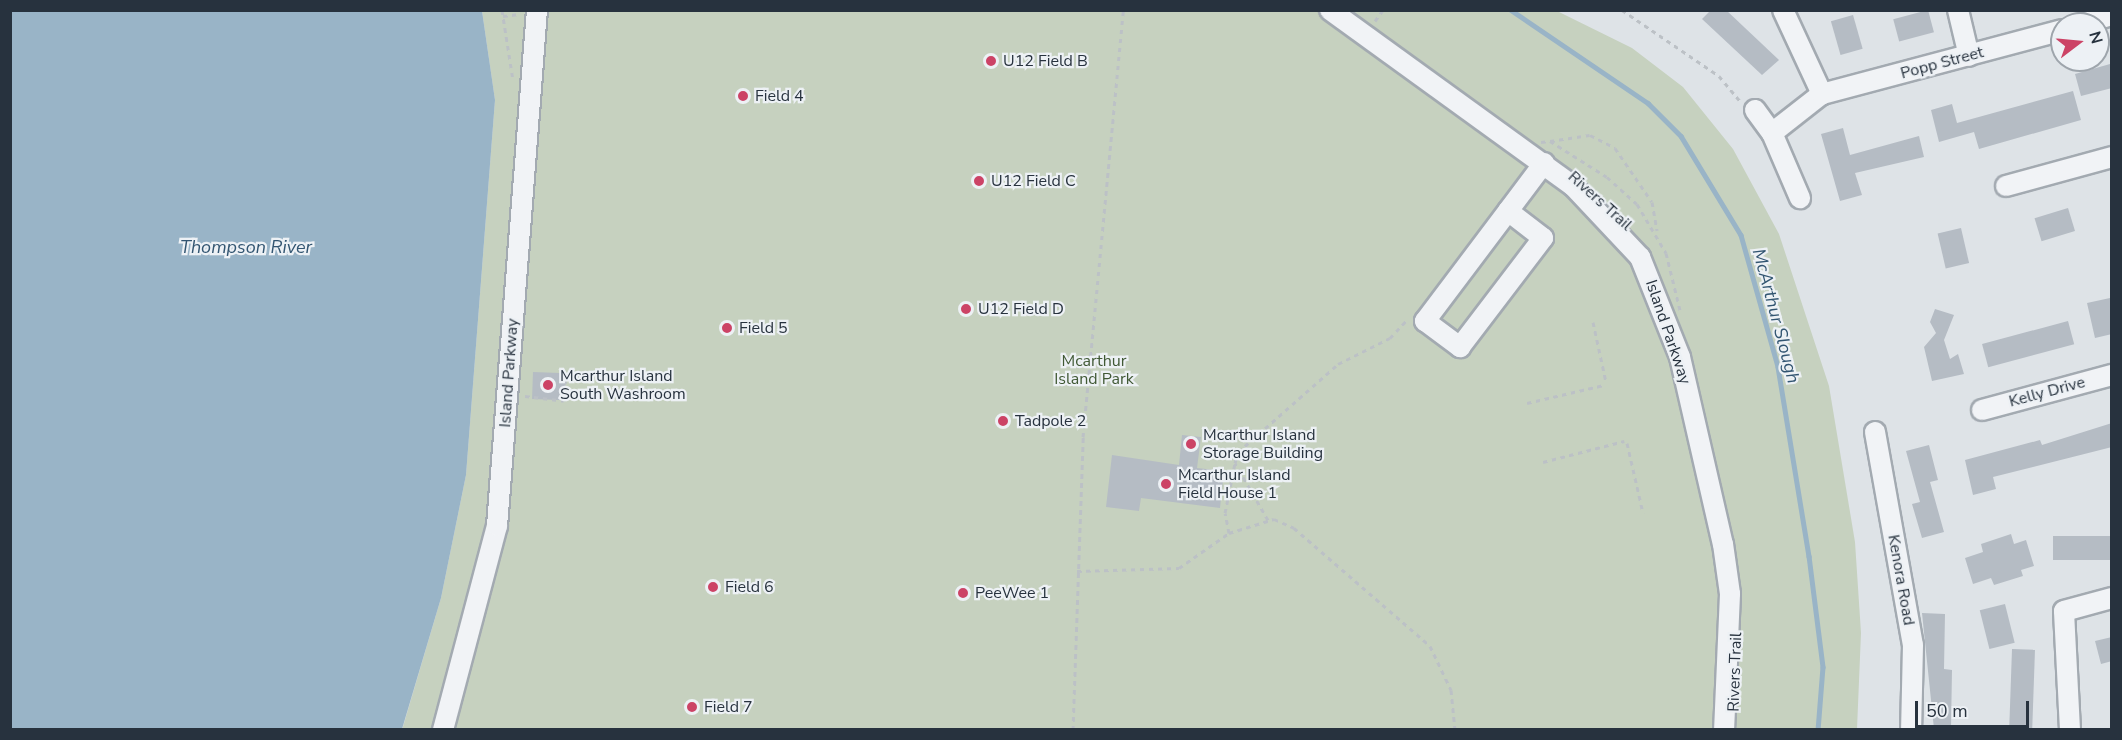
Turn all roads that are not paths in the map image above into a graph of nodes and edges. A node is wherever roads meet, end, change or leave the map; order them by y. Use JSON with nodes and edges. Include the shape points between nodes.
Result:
{"nodes":[{"id":1,"x":537,"y":10,"type":"edge"},
{"id":2,"x":1330,"y":10,"type":"edge"},
{"id":3,"x":1783,"y":10,"type":"edge"},
{"id":4,"x":1958,"y":10,"type":"edge"},
{"id":5,"x":2050,"y":33,"type":"edge"},
{"id":6,"x":1969,"y":56,"type":"junction"},
{"id":7,"x":1822,"y":94,"type":"junction"},
{"id":8,"x":1751,"y":110,"type":"road end"},
{"id":9,"x":1772,"y":133,"type":"junction"},
{"id":10,"x":1543,"y":157,"type":"junction"},
{"id":11,"x":2112,"y":157,"type":"edge"},
{"id":12,"x":2006,"y":186,"type":"dead end"},
{"id":13,"x":1800,"y":198,"type":"dead end"},
{"id":14,"x":1508,"y":211,"type":"junction"},
{"id":15,"x":2112,"y":375,"type":"edge"},
{"id":16,"x":1982,"y":410,"type":"dead end"},
{"id":17,"x":1875,"y":432,"type":"dead end"},
{"id":18,"x":2112,"y":598,"type":"edge"},
{"id":19,"x":443,"y":729,"type":"edge"},
{"id":20,"x":1724,"y":729,"type":"edge"},
{"id":21,"x":1911,"y":729,"type":"edge"},
{"id":22,"x":2070,"y":729,"type":"edge"}],
"edges":[{"from":1,"to":19,"type":"street","name":"Island Parkway","via":[[497,526]]},
{"from":2,"to":10,"type":"street","name":"Island Parkway"},
{"from":3,"to":7,"type":"street"},
{"from":4,"to":6,"type":"street"},
{"from":5,"to":6,"type":"street","name":"Popp Street"},
{"from":6,"to":7,"type":"street","name":"Popp Street"},
{"from":7,"to":9,"type":"street"},
{"from":8,"to":9,"type":"street"},
{"from":9,"to":13,"type":"street"},
{"from":10,"to":14,"type":"street"},
{"from":10,"to":20,"type":"street","name":"Island Parkway","via":[[1628,241],[1649,275],[1680,357],[1730,594]]},
{"from":11,"to":12,"type":"street"},
{"from":14,"to":14,"type":"street","via":[[1543,238],[1460,347],[1425,321]]},
{"from":15,"to":16,"type":"street","name":"Kelly Drive"},
{"from":17,"to":21,"type":"street","name":"Kenora Road","via":[[1913,645]]},
{"from":18,"to":22,"type":"street","via":[[2064,610]]}]}
